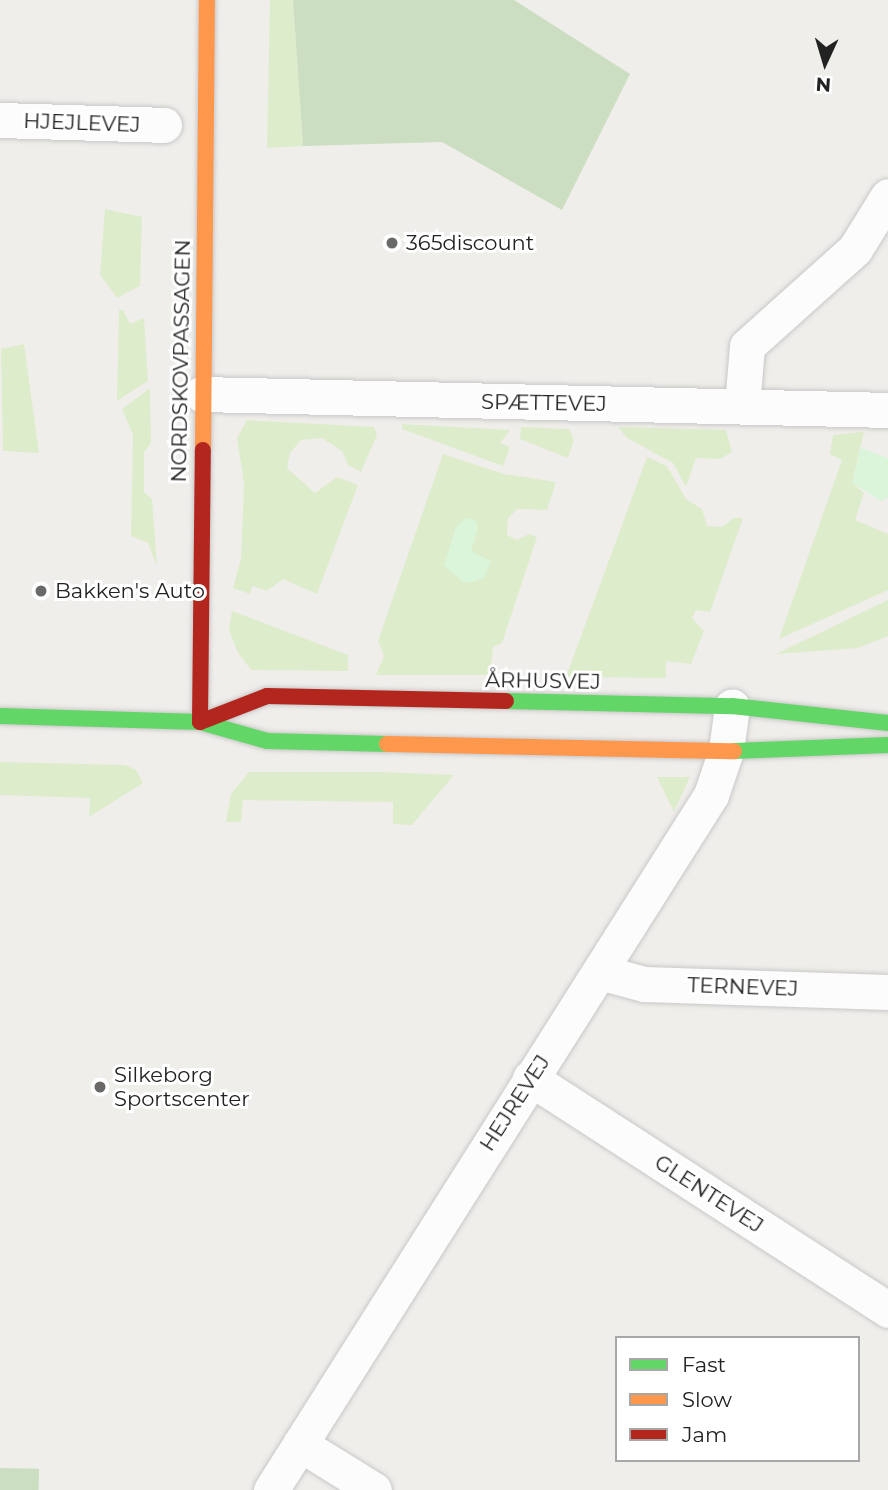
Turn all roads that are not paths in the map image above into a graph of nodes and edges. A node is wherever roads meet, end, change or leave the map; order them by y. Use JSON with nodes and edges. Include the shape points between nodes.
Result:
{"nodes":[{"id":1,"x":207,"y":0,"type":"edge"},
{"id":2,"x":0,"y":120,"type":"edge"},
{"id":3,"x":164,"y":125,"type":"dead end"},
{"id":4,"x":888,"y":196,"type":"edge"},
{"id":5,"x":201,"y":394,"type":"junction"},
{"id":6,"x":742,"y":406,"type":"junction"},
{"id":7,"x":888,"y":410,"type":"edge"},
{"id":8,"x":732,"y":706,"type":"junction"},
{"id":9,"x":0,"y":716,"type":"edge"},
{"id":10,"x":200,"y":722,"type":"junction"},
{"id":11,"x":888,"y":723,"type":"edge"},
{"id":12,"x":888,"y":745,"type":"edge"},
{"id":13,"x":726,"y":751,"type":"junction"},
{"id":14,"x":600,"y":972,"type":"junction"},
{"id":15,"x":888,"y":992,"type":"edge"},
{"id":16,"x":530,"y":1078,"type":"junction"},
{"id":17,"x":888,"y":1310,"type":"edge"},
{"id":18,"x":300,"y":1444,"type":"junction"},
{"id":19,"x":271,"y":1490,"type":"edge"},
{"id":20,"x":374,"y":1490,"type":"edge"}],
"edges":[{"from":1,"to":5,"type":"street","name":"NORDSKOVPASSAGEN"},
{"from":2,"to":3,"type":"street","name":"HJEJLEVEJ"},
{"from":4,"to":6,"type":"street","via":[[855,249],[747,346]]},
{"from":5,"to":6,"type":"street","name":"SPÆTTEVEJ"},
{"from":5,"to":10,"type":"street","name":"NORDSKOVPASSAGEN"},
{"from":6,"to":7,"type":"street","name":"SPÆTTEVEJ"},
{"from":8,"to":10,"type":"street","name":"ÅRHUSVEJ","via":[[267,696]]},
{"from":8,"to":11,"type":"street","name":"ÅRHUSVEJ"},
{"from":8,"to":13,"type":"street","name":"HEJREVEJ"},
{"from":9,"to":10,"type":"street","name":"ÅRHUSVEJ"},
{"from":10,"to":13,"type":"street","name":"ÅRHUSVEJ","via":[[267,741]]},
{"from":12,"to":13,"type":"street","name":"ÅRHUSVEJ"},
{"from":13,"to":14,"type":"street","name":"HEJREVEJ","via":[[711,795]]},
{"from":14,"to":15,"type":"street","name":"TERNEVEJ","via":[[644,984]]},
{"from":14,"to":16,"type":"street","name":"HEJREVEJ"},
{"from":16,"to":17,"type":"street","name":"GLENTEVEJ"},
{"from":16,"to":18,"type":"street","name":"HEJREVEJ"},
{"from":18,"to":19,"type":"street","name":"HEJREVEJ"},
{"from":18,"to":20,"type":"street"}]}
